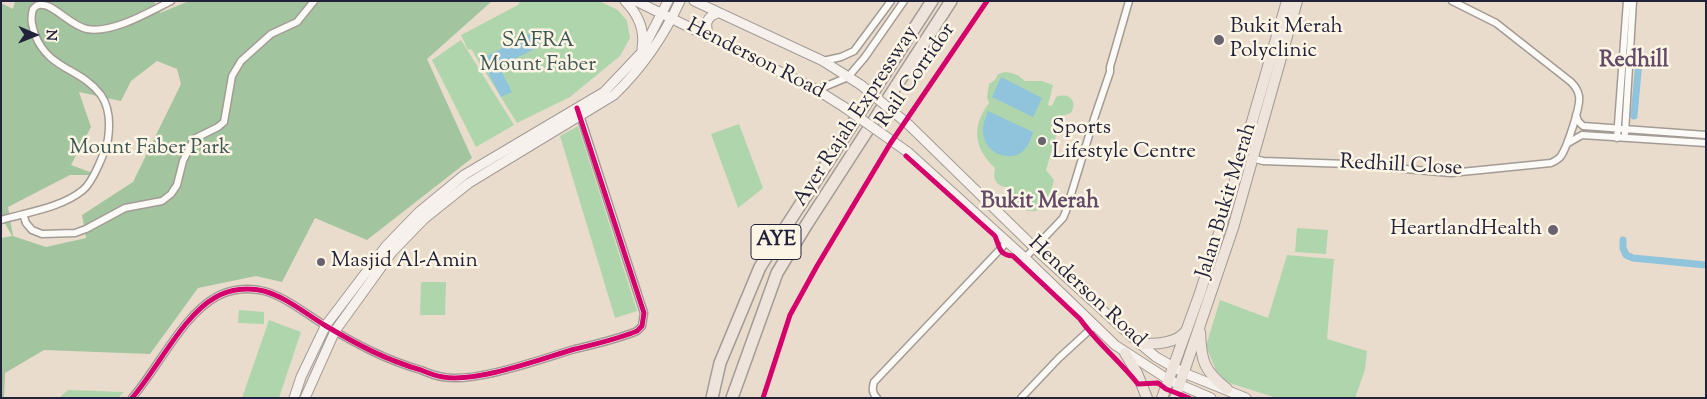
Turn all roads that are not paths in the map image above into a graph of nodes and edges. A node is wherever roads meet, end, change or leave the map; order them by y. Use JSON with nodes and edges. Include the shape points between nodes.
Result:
{"nodes":[{"id":1,"x":172,"y":1,"type":"edge"},
{"id":2,"x":314,"y":1,"type":"edge"},
{"id":3,"x":626,"y":1,"type":"edge"},
{"id":4,"x":636,"y":1,"type":"edge"},
{"id":5,"x":668,"y":1,"type":"edge"},
{"id":6,"x":680,"y":1,"type":"edge"},
{"id":7,"x":694,"y":1,"type":"edge"},
{"id":8,"x":891,"y":1,"type":"edge"},
{"id":9,"x":904,"y":1,"type":"edge"},
{"id":10,"x":932,"y":1,"type":"edge"},
{"id":11,"x":951,"y":1,"type":"edge"},
{"id":12,"x":1129,"y":1,"type":"edge"},
{"id":13,"x":1133,"y":1,"type":"edge"},
{"id":14,"x":1287,"y":1,"type":"edge"},
{"id":15,"x":1297,"y":1,"type":"edge"},
{"id":16,"x":1452,"y":1,"type":"edge"},
{"id":17,"x":1627,"y":1,"type":"edge"},
{"id":18,"x":1633,"y":1,"type":"edge"},
{"id":19,"x":662,"y":13,"type":"junction"},
{"id":20,"x":718,"y":13,"type":"junction"},
{"id":21,"x":672,"y":18,"type":"junction"},
{"id":22,"x":709,"y":37,"type":"junction"},
{"id":23,"x":641,"y":53,"type":"junction"},
{"id":24,"x":823,"y":61,"type":"junction"},
{"id":25,"x":1112,"y":70,"type":"junction"},
{"id":26,"x":848,"y":77,"type":"junction"},
{"id":27,"x":817,"y":90,"type":"junction"},
{"id":28,"x":579,"y":112,"type":"junction"},
{"id":29,"x":1576,"y":115,"type":"junction"},
{"id":30,"x":1622,"y":129,"type":"junction"},
{"id":31,"x":1706,"y":134,"type":"edge"},
{"id":32,"x":1625,"y":137,"type":"junction"},
{"id":33,"x":1617,"y":138,"type":"junction"},
{"id":34,"x":1568,"y":143,"type":"junction"},
{"id":35,"x":1706,"y":143,"type":"edge"},
{"id":36,"x":1252,"y":158,"type":"junction"},
{"id":37,"x":23,"y":214,"type":"junction"},
{"id":38,"x":1,"y":220,"type":"edge"},
{"id":39,"x":1007,"y":242,"type":"junction"},
{"id":40,"x":1036,"y":248,"type":"junction"},
{"id":41,"x":1026,"y":258,"type":"junction"},
{"id":42,"x":326,"y":325,"type":"junction"},
{"id":43,"x":1094,"y":326,"type":"junction"},
{"id":44,"x":1200,"y":326,"type":"junction"},
{"id":45,"x":335,"y":330,"type":"junction"},
{"id":46,"x":1187,"y":330,"type":"junction"},
{"id":47,"x":1140,"y":344,"type":"junction"},
{"id":48,"x":1125,"y":353,"type":"junction"},
{"id":49,"x":720,"y":363,"type":"junction"},
{"id":50,"x":1173,"y":368,"type":"junction"},
{"id":51,"x":1184,"y":373,"type":"junction"},
{"id":52,"x":1169,"y":380,"type":"junction"},
{"id":53,"x":736,"y":384,"type":"junction"},
{"id":54,"x":1180,"y":385,"type":"junction"},
{"id":55,"x":1226,"y":390,"type":"junction"},
{"id":56,"x":132,"y":398,"type":"edge"},
{"id":57,"x":294,"y":398,"type":"edge"},
{"id":58,"x":305,"y":398,"type":"edge"},
{"id":59,"x":705,"y":398,"type":"edge"},
{"id":60,"x":712,"y":398,"type":"edge"},
{"id":61,"x":732,"y":398,"type":"edge"},
{"id":62,"x":740,"y":398,"type":"edge"},
{"id":63,"x":877,"y":398,"type":"edge"},
{"id":64,"x":1021,"y":398,"type":"edge"},
{"id":65,"x":1147,"y":398,"type":"edge"},
{"id":66,"x":1162,"y":398,"type":"edge"},
{"id":67,"x":1175,"y":398,"type":"edge"},
{"id":68,"x":1211,"y":398,"type":"edge"},
{"id":69,"x":1246,"y":398,"type":"edge"}],
"edges":[{"from":1,"to":37,"type":"street","via":[[108,29],[93,30],[68,21],[47,6],[39,5],[33,9],[31,24],[38,42],[54,62],[91,84],[102,97],[108,113],[109,132],[102,157],[85,189],[53,205]]},
{"from":2,"to":37,"type":"street","via":[[297,22],[271,34],[241,61],[232,76],[224,122],[194,139],[176,185],[162,201],[125,208],[75,233],[42,234],[32,230]]},
{"from":3,"to":23,"type":"main road","via":[[643,32]]},
{"from":4,"to":19,"type":"main road","name":"Henderson Road"},
{"from":5,"to":19,"type":"main road"},
{"from":6,"to":21,"type":"main road"},
{"from":7,"to":20,"type":"main road","name":"Henderson Road"},
{"from":8,"to":24,"type":"street","via":[[854,51]]},
{"from":9,"to":26,"type":"street"},
{"from":10,"to":49,"type":"highway","name":"Ayer Rajah Expressway","number":"AYE","via":[[760,267]]},
{"from":11,"to":53,"type":"highway","name":"Ayer Rajah Expressway","number":"AYE","via":[[777,273]]},
{"from":12,"to":25,"type":"street","via":[[1110,67]]},
{"from":13,"to":25,"type":"street"},
{"from":14,"to":46,"type":"main road","name":"Jalan Bukit Merah","via":[[1241,163]]},
{"from":15,"to":36,"type":"main road","name":"Jalan Bukit Merah"},
{"from":16,"to":29,"type":"street","name":"Redhill Close","via":[[1496,23],[1571,82],[1579,94]]},
{"from":17,"to":30,"type":"street"},
{"from":18,"to":30,"type":"street"},
{"from":19,"to":21,"type":"main road","name":"Henderson Road"},
{"from":19,"to":23,"type":"main road"},
{"from":20,"to":22,"type":"main road","via":[[707,19]]},
{"from":20,"to":24,"type":"main road","name":"Henderson Road"},
{"from":21,"to":22,"type":"main road","name":"Henderson Road"},
{"from":21,"to":28,"type":"main road","via":[[632,77],[614,95]]},
{"from":22,"to":27,"type":"main road","name":"Henderson Road"},
{"from":23,"to":28,"type":"main road","via":[[604,92]]},
{"from":24,"to":26,"type":"main road","name":"Henderson Road"},
{"from":25,"to":40,"type":"street","via":[[1066,211]]},
{"from":26,"to":27,"type":"street"},
{"from":26,"to":40,"type":"main road","name":"Henderson Road","bridge":true,"via":[[909,125]]},
{"from":27,"to":39,"type":"main road","name":"Henderson Road","bridge":true,"via":[[909,153]]},
{"from":28,"to":42,"type":"main road","via":[[513,144],[464,175],[419,212],[386,246]]},
{"from":28,"to":45,"type":"main road","via":[[469,183],[424,219],[392,252]]},
{"from":28,"to":45,"type":"street","via":[[644,313],[642,326],[631,333],[466,378],[444,377],[394,362]]},
{"from":29,"to":30,"type":"street","via":[[1583,126]]},
{"from":29,"to":34,"type":"street","name":"Redhill Close"},
{"from":30,"to":31,"type":"street"},
{"from":30,"to":32,"type":"street"},
{"from":30,"to":33,"type":"street"},
{"from":32,"to":33,"type":"street"},
{"from":32,"to":35,"type":"street"},
{"from":33,"to":34,"type":"street","via":[[1582,135]]},
{"from":34,"to":36,"type":"street","name":"Redhill Close","via":[[1558,160],[1551,163],[1451,173]]},
{"from":36,"to":44,"type":"main road","name":"Jalan Bukit Merah","via":[[1233,228]]},
{"from":37,"to":38,"type":"street"},
{"from":39,"to":41,"type":"main road","name":"Henderson Road"},
{"from":39,"to":63,"type":"street","name":"Henderson Road","via":[[874,382],[872,389]]},
{"from":40,"to":41,"type":"street"},
{"from":40,"to":47,"type":"main road","name":"Henderson Road"},
{"from":41,"to":43,"type":"main road","name":"Henderson Road"},
{"from":42,"to":45,"type":"street"},
{"from":42,"to":56,"type":"street","via":[[276,295],[261,290],[233,290],[216,297],[186,322]]},
{"from":42,"to":57,"type":"main road"},
{"from":43,"to":48,"type":"main road","name":"Henderson Road"},
{"from":43,"to":64,"type":"street","name":"Henderson Road"},
{"from":44,"to":51,"type":"main road","name":"Jalan Bukit Merah"},
{"from":44,"to":55,"type":"main road","via":[[1202,357],[1214,379]]},
{"from":45,"to":58,"type":"main road"},
{"from":46,"to":47,"type":"main road","via":[[1184,335],[1165,342]]},
{"from":46,"to":50,"type":"main road","name":"Jalan Bukit Merah"},
{"from":47,"to":50,"type":"main road","name":"Henderson Road"},
{"from":48,"to":52,"type":"main road","name":"Henderson Road"},
{"from":48,"to":65,"type":"main road"},
{"from":49,"to":59,"type":"highway"},
{"from":49,"to":60,"type":"highway","name":"Ayer Rajah Expressway","number":"AYE"},
{"from":50,"to":51,"type":"main road","name":"Henderson Road"},
{"from":50,"to":52,"type":"main road","name":"Jalan Bukit Merah"},
{"from":51,"to":54,"type":"main road","name":"Jalan Bukit Merah"},
{"from":51,"to":55,"type":"main road","name":"Henderson Road"},
{"from":52,"to":54,"type":"main road","name":"Henderson Road"},
{"from":52,"to":66,"type":"main road","name":"Jalan Bukit Merah"},
{"from":53,"to":61,"type":"highway","name":"Ayer Rajah Expressway","number":"AYE"},
{"from":53,"to":62,"type":"highway"},
{"from":54,"to":67,"type":"main road","name":"Jalan Bukit Merah"},
{"from":54,"to":68,"type":"main road","name":"Henderson Road"},
{"from":55,"to":69,"type":"main road","name":"Henderson Road"}]}
